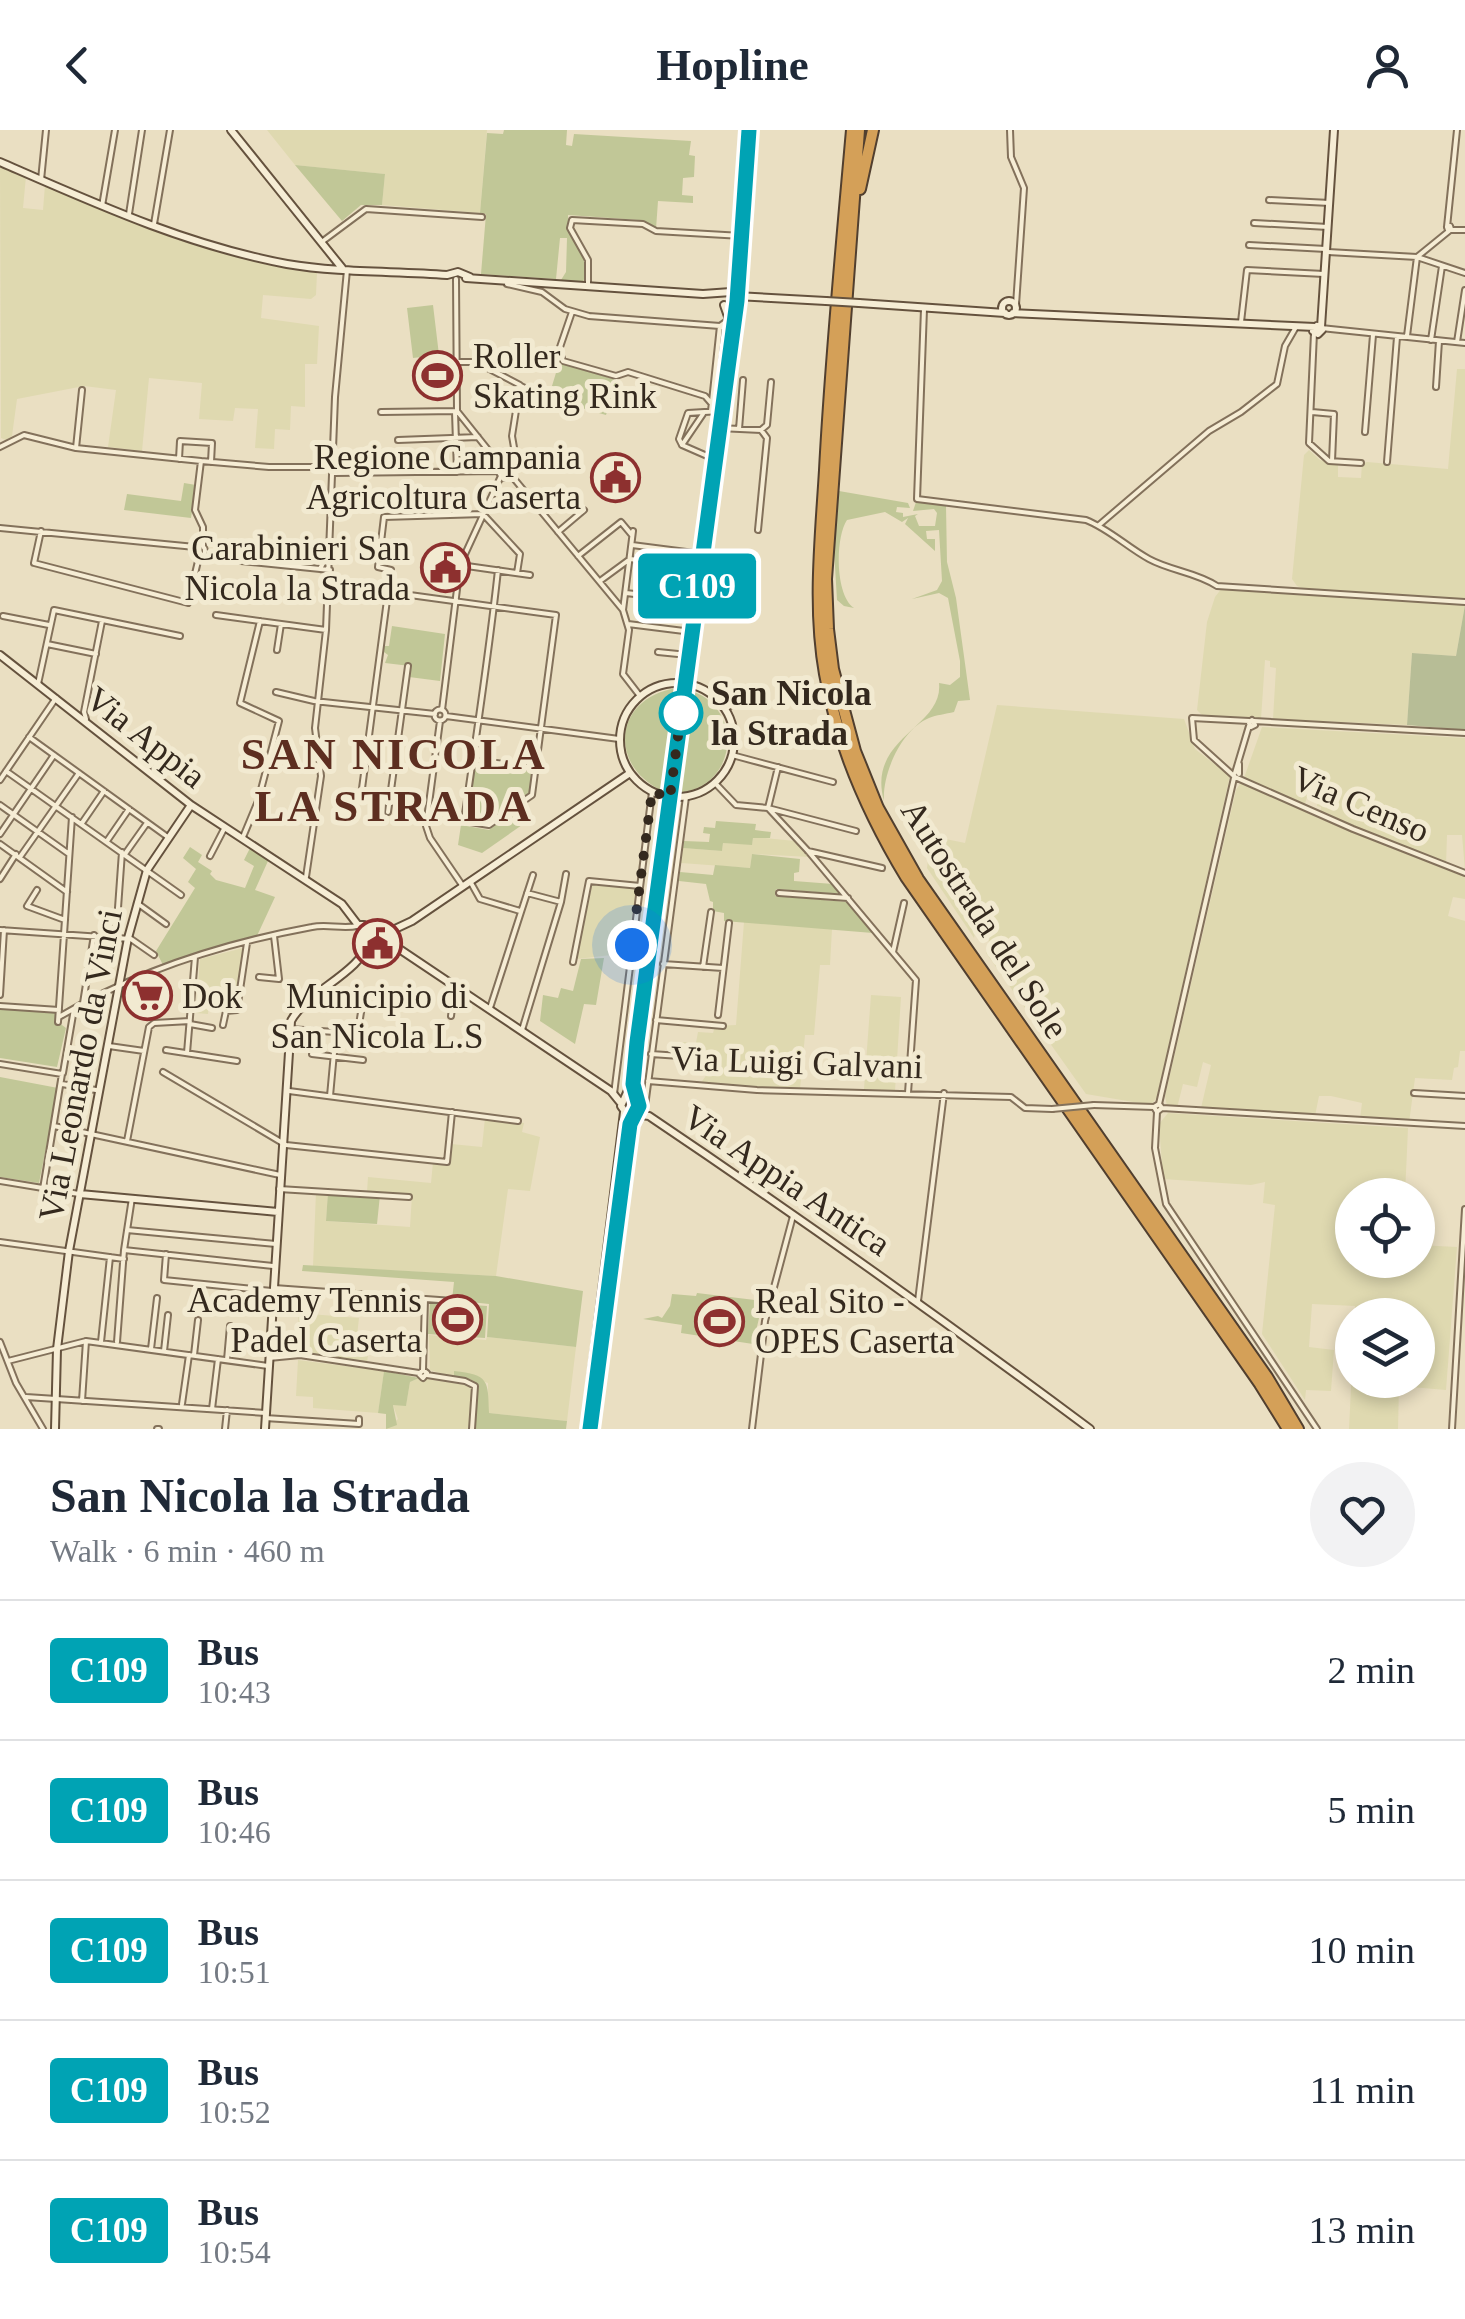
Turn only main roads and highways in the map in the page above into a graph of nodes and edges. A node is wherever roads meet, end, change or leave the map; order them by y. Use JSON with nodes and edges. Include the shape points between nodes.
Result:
{"nodes":[{"id":1,"x":855,"y":130,"type":"edge"},
{"id":2,"x":873,"y":130,"type":"edge"},
{"id":3,"x":851,"y":234,"type":"junction"},
{"id":4,"x":1288,"y":1429,"type":"edge"},
{"id":5,"x":1298,"y":1429,"type":"edge"}],
"edges":[{"from":1,"to":3,"type":"highway","name":"Autostrada del Sole"},
{"from":1,"to":4,"type":"highway","name":"Autostrada del Sole","via":[[818,580],[826,674],[847,754],[906,876]]},
{"from":2,"to":3,"type":"highway"},
{"from":3,"to":5,"type":"highway","name":"Autostrada del Sole","via":[[826,578],[833,669],[855,751],[918,879]]}]}
